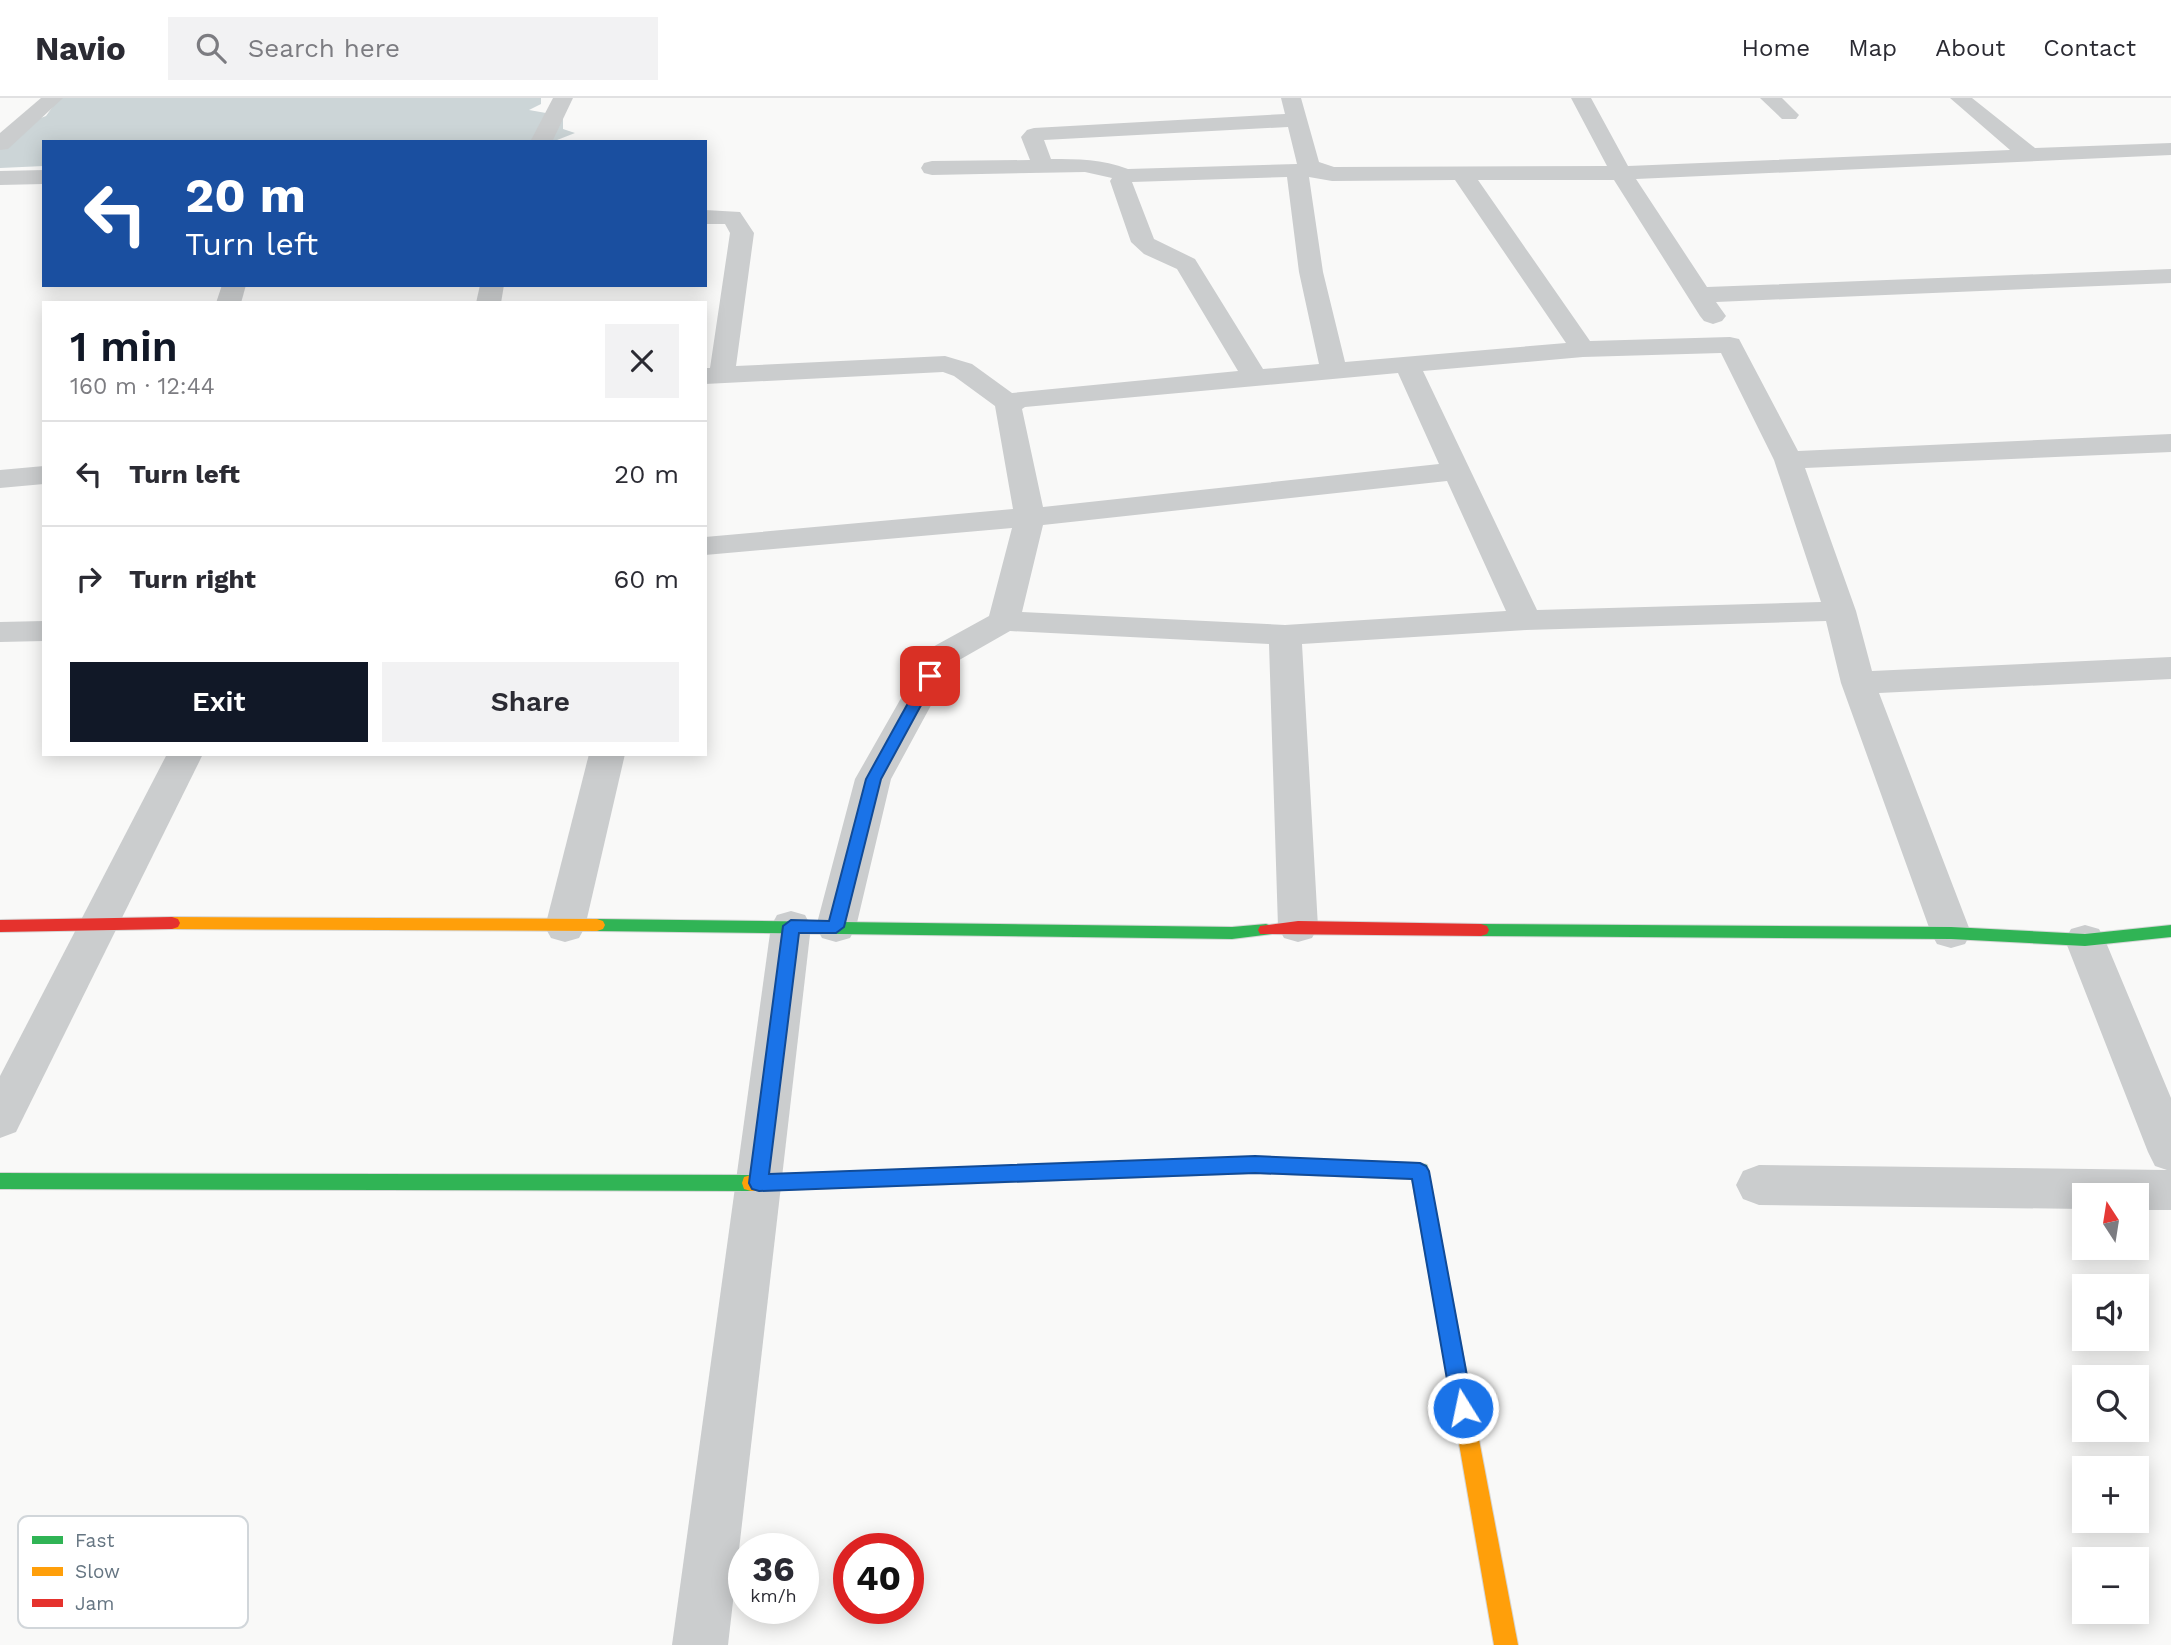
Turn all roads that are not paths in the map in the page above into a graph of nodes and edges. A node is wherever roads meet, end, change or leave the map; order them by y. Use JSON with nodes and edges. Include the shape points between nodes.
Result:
{"nodes":[{"id":1,"x":53,"y":98,"type":"edge"},
{"id":2,"x":563,"y":98,"type":"edge"},
{"id":3,"x":1291,"y":98,"type":"edge"},
{"id":4,"x":1581,"y":98,"type":"edge"},
{"id":5,"x":1770,"y":98,"type":"edge"},
{"id":6,"x":1960,"y":98,"type":"edge"},
{"id":7,"x":1789,"y":115,"type":"dead end"},
{"id":8,"x":1297,"y":120,"type":"junction"},
{"id":9,"x":542,"y":140,"type":"edge"},
{"id":10,"x":0,"y":144,"type":"edge"},
{"id":11,"x":2171,"y":149,"type":"edge"},
{"id":12,"x":2030,"y":155,"type":"junction"},
{"id":13,"x":1043,"y":166,"type":"junction"},
{"id":14,"x":932,"y":168,"type":"dead end"},
{"id":15,"x":1306,"y":170,"type":"junction"},
{"id":16,"x":1621,"y":173,"type":"junction"},
{"id":17,"x":1463,"y":175,"type":"junction"},
{"id":18,"x":1126,"y":176,"type":"junction"},
{"id":19,"x":42,"y":177,"type":"edge"},
{"id":20,"x":0,"y":178,"type":"edge"},
{"id":21,"x":707,"y":217,"type":"edge"},
{"id":22,"x":2171,"y":276,"type":"edge"},
{"id":23,"x":1701,"y":295,"type":"junction"},
{"id":24,"x":1730,"y":345,"type":"junction"},
{"id":25,"x":1583,"y":349,"type":"junction"},
{"id":26,"x":1408,"y":364,"type":"junction"},
{"id":27,"x":1334,"y":371,"type":"junction"},
{"id":28,"x":713,"y":376,"type":"edge"},
{"id":29,"x":1255,"y":377,"type":"junction"},
{"id":30,"x":1010,"y":404,"type":"junction"},
{"id":31,"x":2171,"y":443,"type":"edge"},
{"id":32,"x":1788,"y":460,"type":"junction"},
{"id":33,"x":1460,"y":471,"type":"junction"},
{"id":34,"x":42,"y":475,"type":"edge"},
{"id":35,"x":0,"y":479,"type":"edge"},
{"id":36,"x":1030,"y":517,"type":"junction"},
{"id":37,"x":707,"y":546,"type":"edge"},
{"id":38,"x":1840,"y":611,"type":"junction"},
{"id":39,"x":1526,"y":620,"type":"junction"},
{"id":40,"x":1004,"y":621,"type":"junction"},
{"id":41,"x":42,"y":631,"type":"edge"},
{"id":42,"x":0,"y":632,"type":"edge"},
{"id":43,"x":1285,"y":635,"type":"junction"},
{"id":44,"x":2171,"y":668,"type":"edge"},
{"id":45,"x":1858,"y":683,"type":"junction"},
{"id":46,"x":184,"y":756,"type":"edge"},
{"id":47,"x":607,"y":756,"type":"edge"},
{"id":48,"x":101,"y":923,"type":"junction"},
{"id":49,"x":0,"y":926,"type":"edge"},
{"id":50,"x":565,"y":927,"type":"junction"},
{"id":51,"x":813,"y":927,"type":"junction"},
{"id":52,"x":1298,"y":927,"type":"junction"},
{"id":53,"x":2171,"y":931,"type":"edge"},
{"id":54,"x":1951,"y":933,"type":"junction"},
{"id":55,"x":2085,"y":940,"type":"junction"},
{"id":56,"x":2,"y":1112,"type":"edge"},
{"id":57,"x":2171,"y":1152,"type":"edge"},
{"id":58,"x":0,"y":1181,"type":"edge"},
{"id":59,"x":759,"y":1183,"type":"junction"},
{"id":60,"x":1759,"y":1185,"type":"dead end"},
{"id":61,"x":2171,"y":1190,"type":"edge"},
{"id":62,"x":700,"y":1645,"type":"edge"},
{"id":63,"x":1506,"y":1645,"type":"edge"}],
"edges":[{"from":1,"to":10,"type":"street"},
{"from":2,"to":9,"type":"street"},
{"from":3,"to":8,"type":"street"},
{"from":4,"to":16,"type":"street"},
{"from":5,"to":7,"type":"street"},
{"from":6,"to":12,"type":"street"},
{"from":8,"to":13,"type":"street","via":[[1034,134]]},
{"from":8,"to":15,"type":"street","via":[[1309,166]]},
{"from":11,"to":12,"type":"street"},
{"from":12,"to":16,"type":"street"},
{"from":13,"to":14,"type":"street"},
{"from":13,"to":18,"type":"street","via":[[1098,166]]},
{"from":15,"to":17,"type":"street"},
{"from":15,"to":18,"type":"street"},
{"from":15,"to":27,"type":"street","via":[[1311,272]]},
{"from":16,"to":17,"type":"street"},
{"from":16,"to":23,"type":"street"},
{"from":17,"to":25,"type":"street"},
{"from":18,"to":29,"type":"street","via":[[1121,181],[1143,242],[1186,264]]},
{"from":19,"to":20,"type":"street"},
{"from":21,"to":28,"type":"street","via":[[732,218],[742,233]]},
{"from":22,"to":23,"type":"street"},
{"from":23,"to":24,"type":"street"},
{"from":24,"to":25,"type":"street"},
{"from":24,"to":32,"type":"street"},
{"from":25,"to":26,"type":"street"},
{"from":26,"to":27,"type":"street"},
{"from":26,"to":33,"type":"street"},
{"from":27,"to":29,"type":"street"},
{"from":28,"to":30,"type":"street","via":[[945,364],[963,370]]},
{"from":29,"to":30,"type":"street","via":[[1020,399]]},
{"from":30,"to":36,"type":"street"},
{"from":31,"to":32,"type":"street"},
{"from":32,"to":38,"type":"street"},
{"from":33,"to":36,"type":"street"},
{"from":33,"to":39,"type":"street"},
{"from":34,"to":35,"type":"street"},
{"from":36,"to":37,"type":"street"},
{"from":36,"to":40,"type":"street"},
{"from":38,"to":39,"type":"street"},
{"from":38,"to":45,"type":"street"},
{"from":39,"to":43,"type":"street"},
{"from":40,"to":43,"type":"street"},
{"from":40,"to":51,"type":"street","via":[[941,656],[873,779]]},
{"from":41,"to":42,"type":"street"},
{"from":43,"to":52,"type":"street"},
{"from":44,"to":45,"type":"street"},
{"from":45,"to":54,"type":"street"},
{"from":46,"to":48,"type":"street"},
{"from":47,"to":50,"type":"street"},
{"from":48,"to":49,"type":"street"},
{"from":48,"to":50,"type":"street"},
{"from":48,"to":56,"type":"street"},
{"from":50,"to":51,"type":"street"},
{"from":51,"to":52,"type":"street","via":[[1232,933]]},
{"from":51,"to":59,"type":"street"},
{"from":52,"to":54,"type":"street"},
{"from":53,"to":55,"type":"street"},
{"from":54,"to":55,"type":"street"},
{"from":55,"to":57,"type":"street"},
{"from":58,"to":59,"type":"street"},
{"from":59,"to":62,"type":"street"},
{"from":59,"to":63,"type":"street","via":[[1255,1164],[1420,1171]]},
{"from":60,"to":61,"type":"street"}]}
